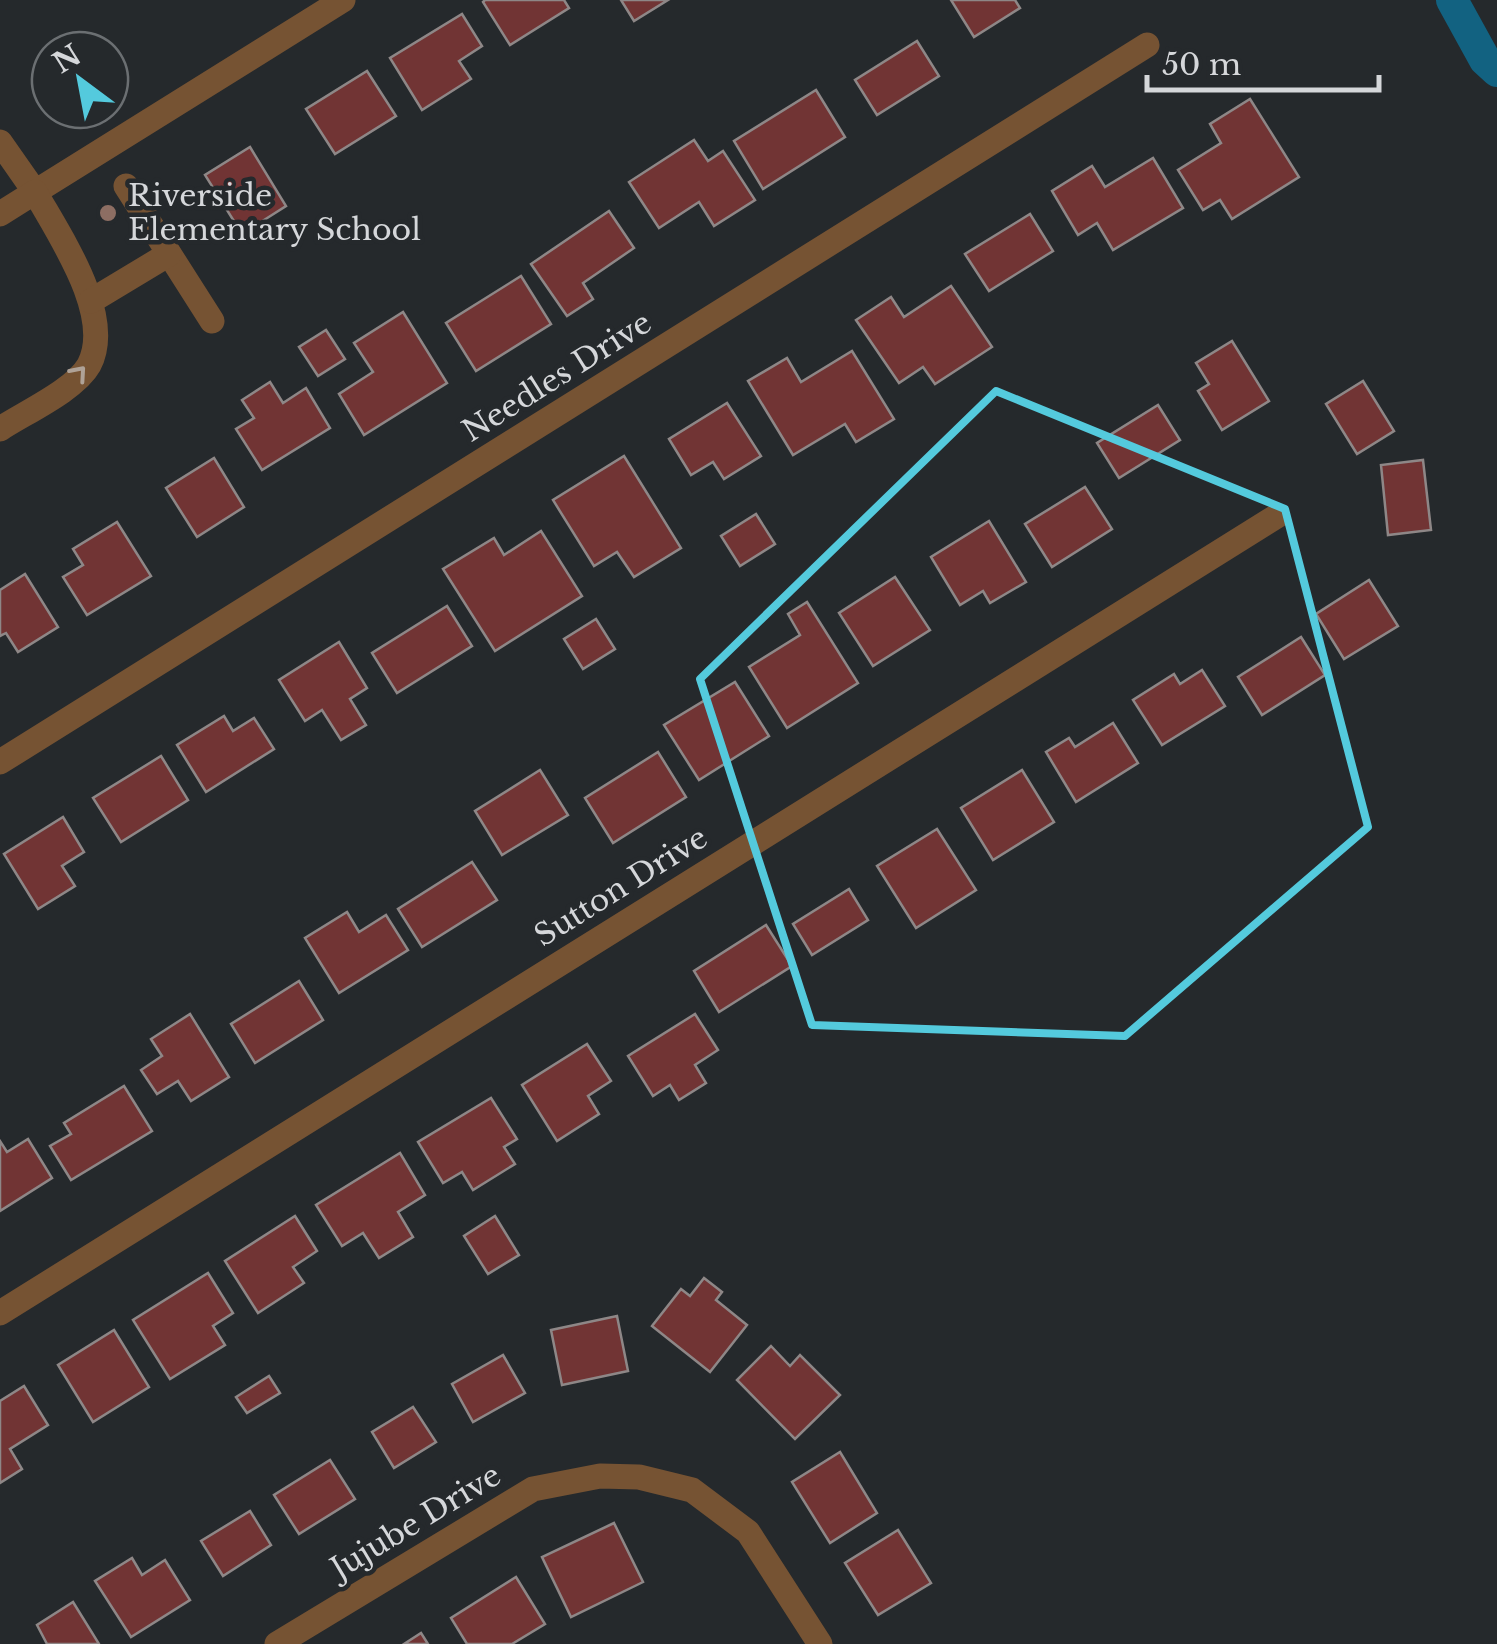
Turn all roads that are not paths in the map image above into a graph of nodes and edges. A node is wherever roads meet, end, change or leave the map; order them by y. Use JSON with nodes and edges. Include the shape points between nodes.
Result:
{"nodes":[{"id":1,"x":343,"y":0,"type":"edge"},
{"id":2,"x":1147,"y":45,"type":"dead end"},
{"id":3,"x":0,"y":142,"type":"edge"},
{"id":4,"x":126,"y":186,"type":"dead end"},
{"id":5,"x":35,"y":192,"type":"junction"},
{"id":6,"x":0,"y":214,"type":"edge"},
{"id":7,"x":169,"y":254,"type":"junction"},
{"id":8,"x":91,"y":301,"type":"junction"},
{"id":9,"x":212,"y":320,"type":"dead end"},
{"id":10,"x":0,"y":428,"type":"edge"},
{"id":11,"x":1277,"y":516,"type":"dead end"},
{"id":12,"x":0,"y":762,"type":"edge"},
{"id":13,"x":0,"y":1312,"type":"edge"},
{"id":14,"x":277,"y":1644,"type":"edge"},
{"id":15,"x":820,"y":1644,"type":"edge"}],
"edges":[{"from":1,"to":5,"type":"street"},
{"from":2,"to":12,"type":"street","name":"Needles Drive"},
{"from":3,"to":5,"type":"street"},
{"from":4,"to":7,"type":"street"},
{"from":5,"to":6,"type":"street"},
{"from":5,"to":8,"type":"street"},
{"from":7,"to":8,"type":"street"},
{"from":7,"to":9,"type":"street"},
{"from":10,"to":8,"type":"street","one_way":true,"via":[[75,382],[90,364]]},
{"from":11,"to":13,"type":"street","name":"Sutton Drive"},
{"from":14,"to":15,"type":"street","name":"Jujube Drive","via":[[533,1488],[600,1476],[692,1490],[748,1532]]}]}
